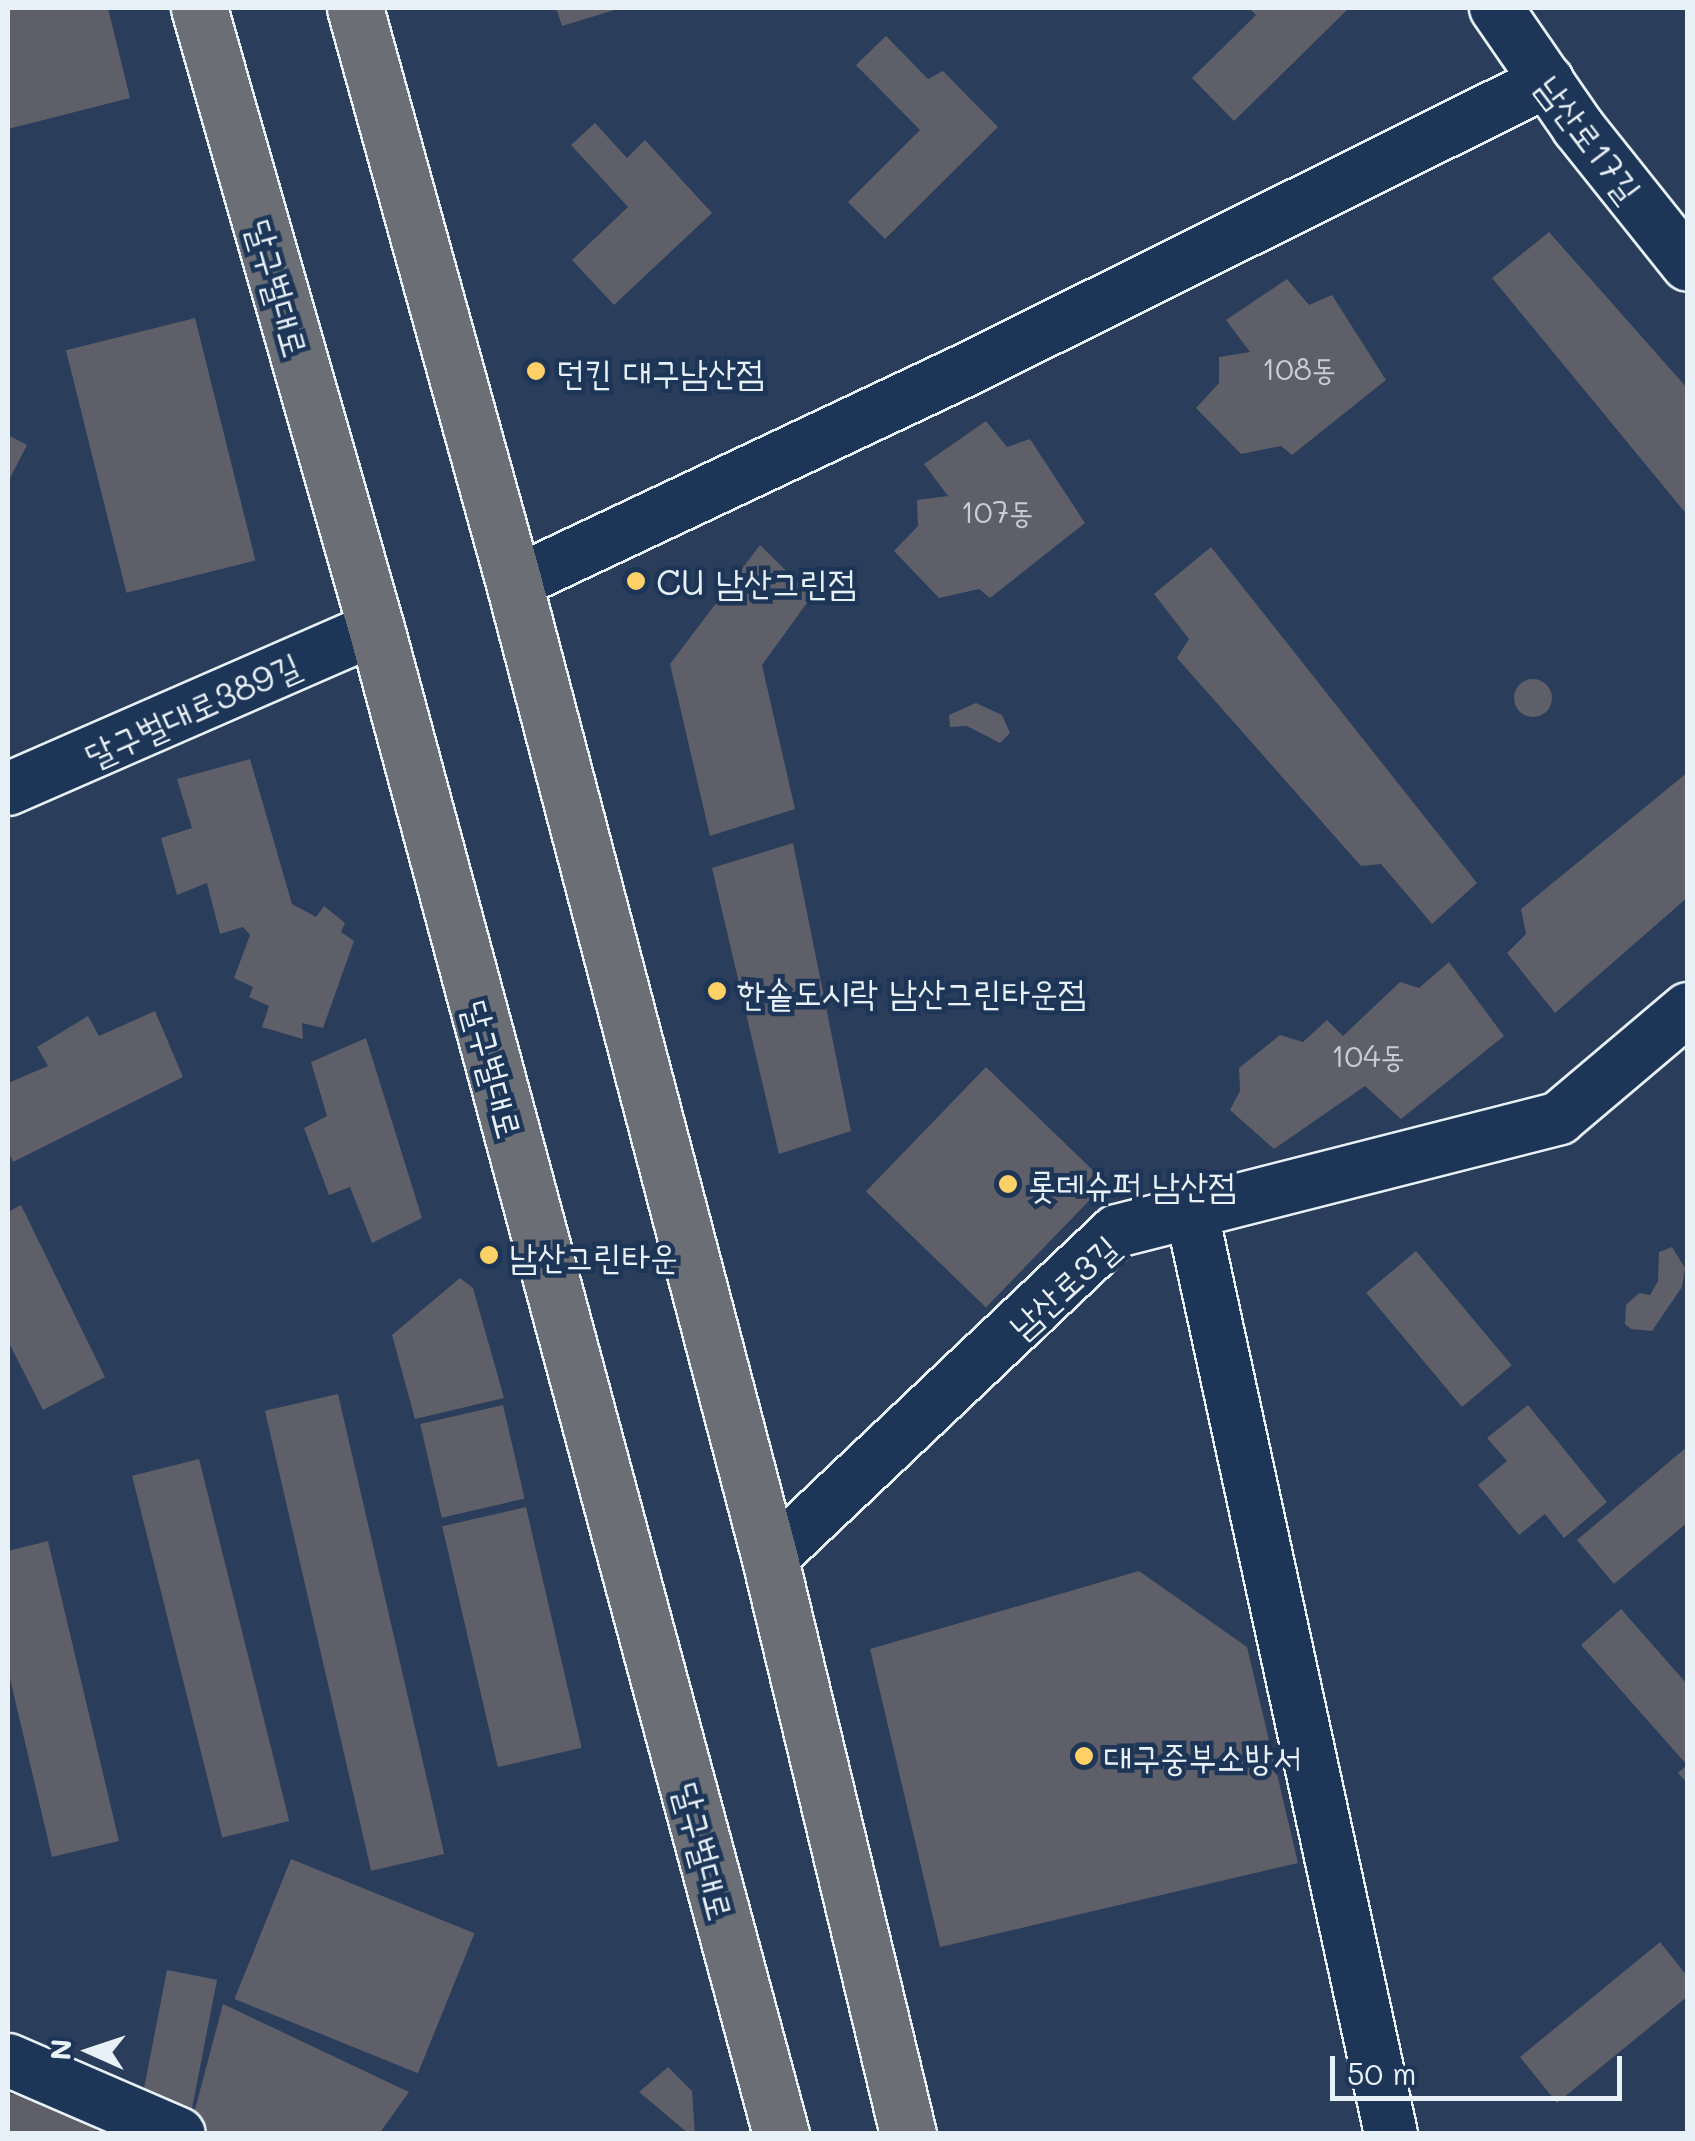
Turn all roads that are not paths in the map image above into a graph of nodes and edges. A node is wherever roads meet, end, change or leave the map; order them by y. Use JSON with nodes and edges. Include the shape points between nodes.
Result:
{"nodes":[{"id":1,"x":199,"y":8,"type":"edge"},
{"id":2,"x":355,"y":8,"type":"edge"},
{"id":3,"x":1496,"y":8,"type":"edge"},
{"id":4,"x":1547,"y":82,"type":"junction"},
{"id":5,"x":1688,"y":266,"type":"edge"},
{"id":6,"x":514,"y":583,"type":"junction"},
{"id":7,"x":376,"y":628,"type":"junction"},
{"id":8,"x":8,"y":789,"type":"edge"},
{"id":9,"x":1688,"y":1009,"type":"edge"},
{"id":10,"x":1192,"y":1214,"type":"junction"},
{"id":11,"x":770,"y":1559,"type":"junction"},
{"id":12,"x":8,"y":2060,"type":"edge"},
{"id":13,"x":178,"y":2134,"type":"edge"},
{"id":14,"x":780,"y":2134,"type":"edge"},
{"id":15,"x":908,"y":2134,"type":"edge"},
{"id":16,"x":1391,"y":2134,"type":"edge"}],
"edges":[{"from":1,"to":7,"type":"main road","name":"달구벌대로"},
{"from":2,"to":6,"type":"main road"},
{"from":3,"to":4,"type":"street","name":"남산로17길"},
{"from":4,"to":5,"type":"street","name":"남산로17길"},
{"from":4,"to":6,"type":"street","via":[[968,369]]},
{"from":6,"to":11,"type":"main road"},
{"from":7,"to":8,"type":"street","name":"달구벌대로389길"},
{"from":7,"to":14,"type":"main road","name":"달구벌대로"},
{"from":9,"to":10,"type":"street","name":"남산로3길","via":[[1559,1118]]},
{"from":10,"to":11,"type":"street","name":"남산로3길","via":[[1117,1231]]},
{"from":10,"to":16,"type":"street"},
{"from":11,"to":15,"type":"main road"},
{"from":12,"to":13,"type":"street"}]}
